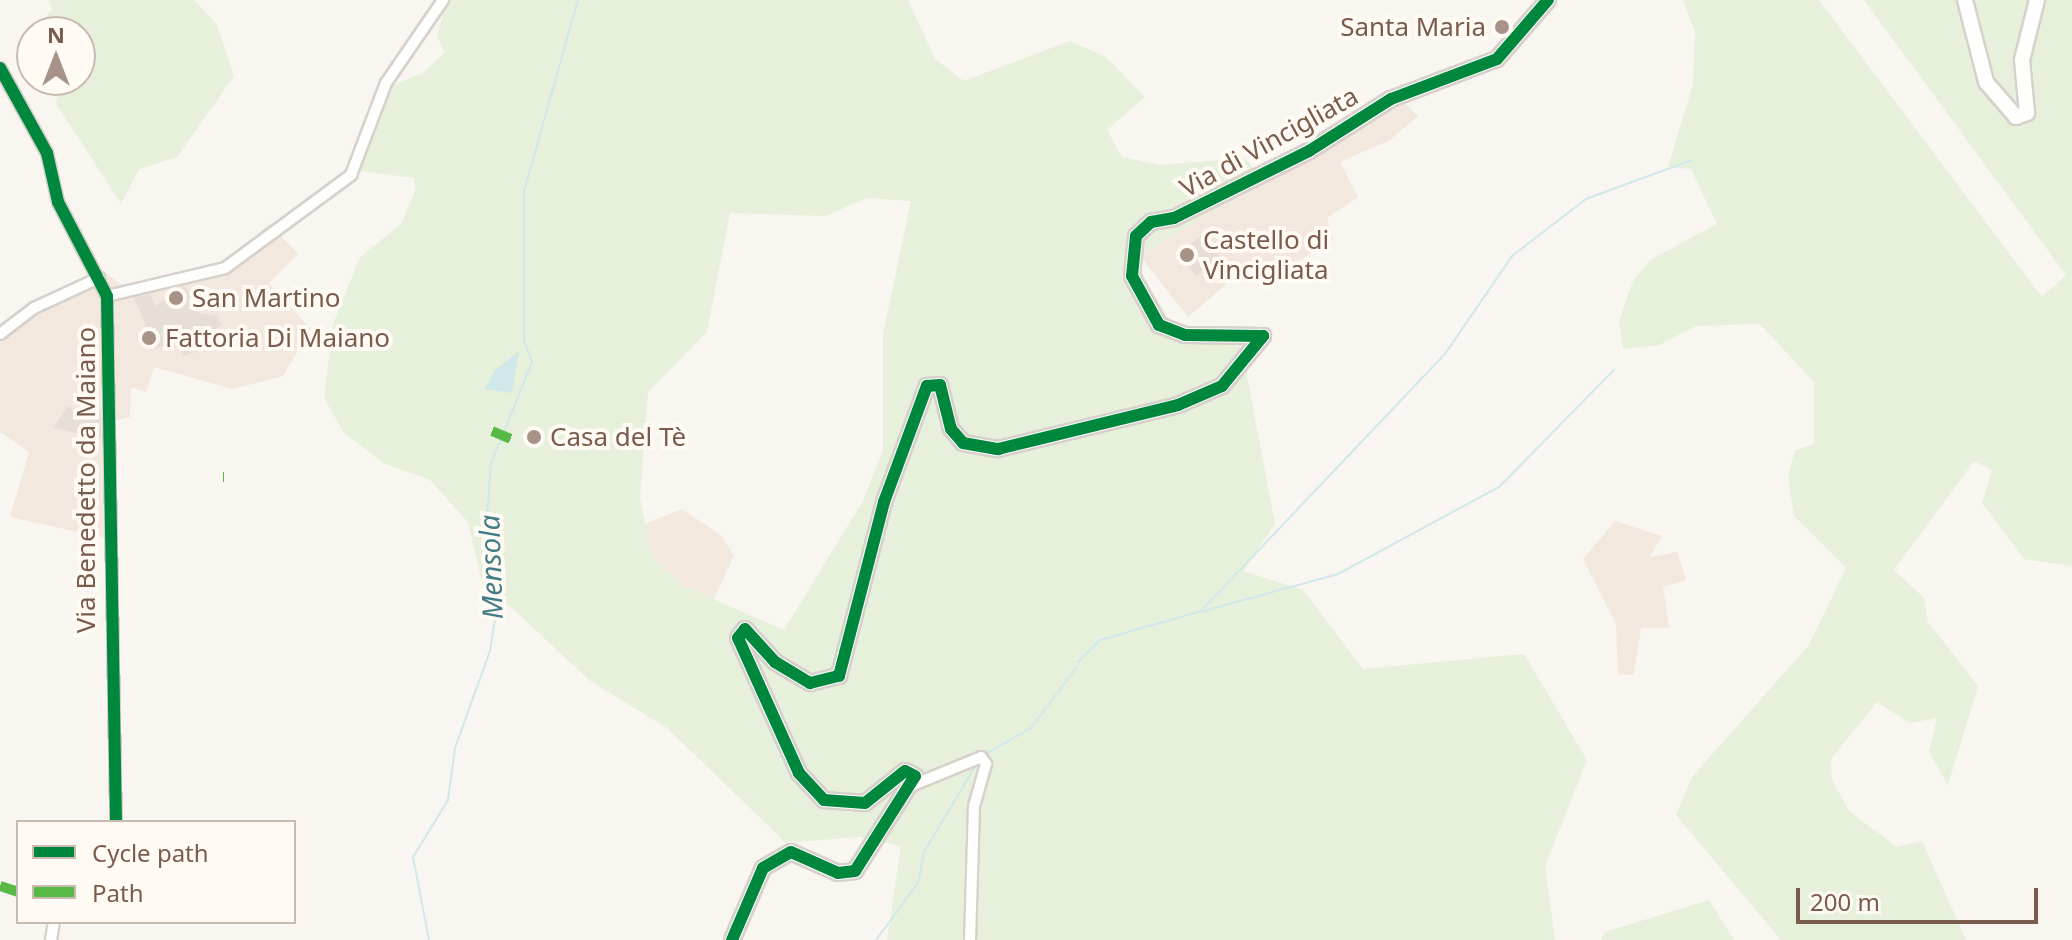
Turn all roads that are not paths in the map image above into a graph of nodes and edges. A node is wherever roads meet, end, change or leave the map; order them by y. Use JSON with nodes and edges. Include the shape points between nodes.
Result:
{"nodes":[{"id":1,"x":443,"y":0,"type":"edge"},
{"id":2,"x":1548,"y":0,"type":"edge"},
{"id":3,"x":1965,"y":0,"type":"edge"},
{"id":4,"x":2037,"y":0,"type":"edge"},
{"id":5,"x":0,"y":68,"type":"edge"},
{"id":6,"x":99,"y":278,"type":"junction"},
{"id":7,"x":107,"y":296,"type":"junction"},
{"id":8,"x":0,"y":334,"type":"edge"},
{"id":9,"x":908,"y":787,"type":"junction"},
{"id":10,"x":116,"y":820,"type":"edge"},
{"id":11,"x":732,"y":940,"type":"edge"},
{"id":12,"x":970,"y":940,"type":"edge"}],
"edges":[{"from":1,"to":7,"type":"street","via":[[386,83],[351,175],[225,268]]},
{"from":2,"to":9,"type":"street","name":"Via di Vincigliata","via":[[1497,59],[1391,99],[1309,151],[1174,218],[1151,222],[1136,236],[1132,276],[1159,325],[1185,335],[1263,336],[1222,386],[1178,405],[998,449],[963,443],[951,429],[940,385],[927,386],[884,502],[839,676],[821,685],[792,676],[745,629],[738,638],[799,773],[824,800],[865,803],[911,770]]},
{"from":3,"to":4,"type":"street","via":[[1986,82],[2016,117],[2027,113],[2022,60]]},
{"from":5,"to":6,"type":"street","name":"Via Benedetto da Maiano","via":[[47,153],[58,202]]},
{"from":6,"to":7,"type":"street","name":"Via Benedetto da Maiano"},
{"from":6,"to":8,"type":"street","via":[[34,308]]},
{"from":7,"to":10,"type":"street","name":"Via Benedetto da Maiano","via":[[108,700]]},
{"from":9,"to":11,"type":"street","via":[[855,871],[838,873],[791,852],[763,868]]},
{"from":9,"to":12,"type":"street","via":[[983,760],[974,806]]}]}
